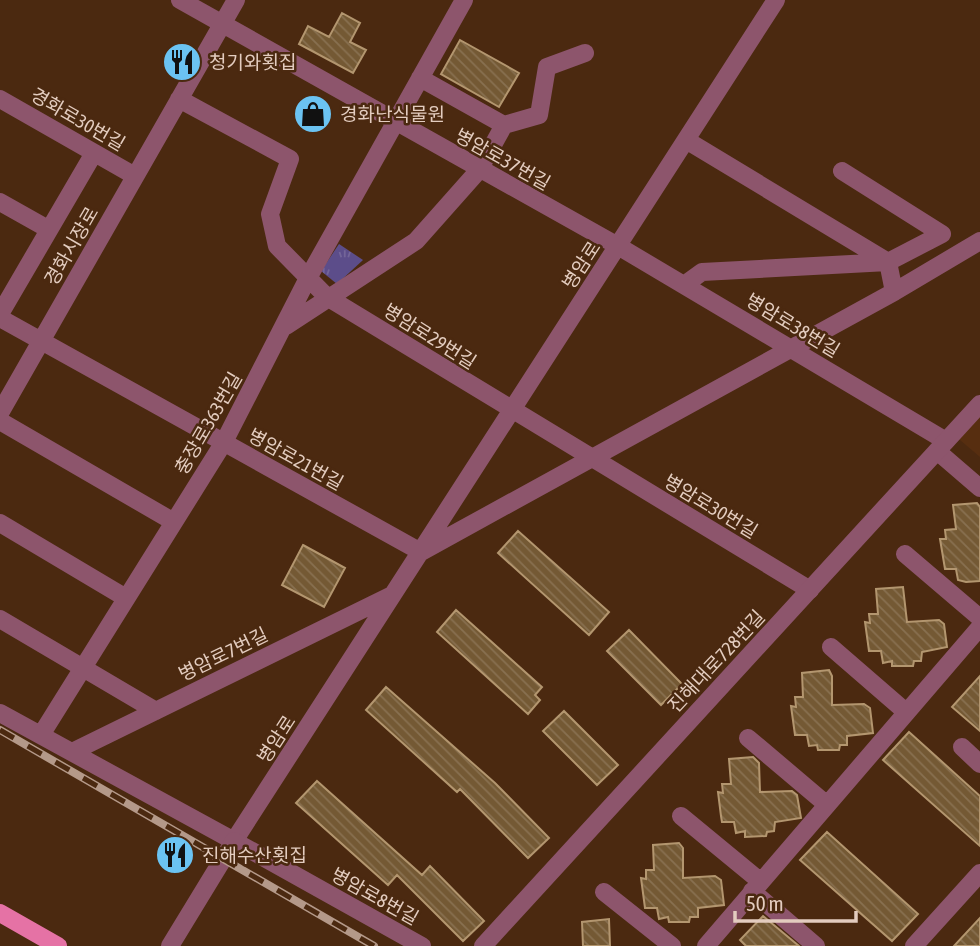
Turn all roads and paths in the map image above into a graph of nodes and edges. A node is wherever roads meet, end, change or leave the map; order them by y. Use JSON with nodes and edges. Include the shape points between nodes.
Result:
{"nodes":[{"id":1,"x":180,"y":0,"type":"edge"},
{"id":2,"x":236,"y":0,"type":"edge"},
{"id":3,"x":464,"y":0,"type":"edge"},
{"id":4,"x":776,"y":0,"type":"edge"},
{"id":5,"x":222,"y":24,"type":"junction"},
{"id":6,"x":585,"y":53,"type":"dead end"},
{"id":7,"x":421,"y":78,"type":"junction"},
{"id":8,"x":0,"y":99,"type":"edge"},
{"id":9,"x":179,"y":99,"type":"junction"},
{"id":10,"x":396,"y":122,"type":"junction"},
{"id":11,"x":504,"y":125,"type":"junction"},
{"id":12,"x":686,"y":140,"type":"junction"},
{"id":13,"x":94,"y":153,"type":"junction"},
{"id":14,"x":479,"y":170,"type":"junction"},
{"id":15,"x":842,"y":171,"type":"dead end"},
{"id":16,"x":135,"y":176,"type":"junction"},
{"id":17,"x":0,"y":202,"type":"edge"},
{"id":18,"x":48,"y":229,"type":"junction"},
{"id":19,"x":980,"y":241,"type":"edge"},
{"id":20,"x":618,"y":246,"type":"junction"},
{"id":21,"x":888,"y":262,"type":"junction"},
{"id":22,"x":308,"y":278,"type":"junction"},
{"id":23,"x":684,"y":285,"type":"junction"},
{"id":24,"x":894,"y":292,"type":"junction"},
{"id":25,"x":327,"y":297,"type":"junction"},
{"id":26,"x":0,"y":316,"type":"edge"},
{"id":27,"x":286,"y":327,"type":"junction"},
{"id":28,"x":41,"y":341,"type":"junction"},
{"id":29,"x":791,"y":349,"type":"junction"},
{"id":30,"x":980,"y":404,"type":"edge"},
{"id":31,"x":512,"y":411,"type":"junction"},
{"id":32,"x":0,"y":413,"type":"edge"},
{"id":33,"x":0,"y":421,"type":"edge"},
{"id":34,"x":224,"y":442,"type":"junction"},
{"id":35,"x":941,"y":446,"type":"junction"},
{"id":36,"x":591,"y":458,"type":"junction"},
{"id":37,"x":980,"y":488,"type":"edge"},
{"id":38,"x":174,"y":522,"type":"junction"},
{"id":39,"x":0,"y":523,"type":"edge"},
{"id":40,"x":421,"y":552,"type":"junction"},
{"id":41,"x":905,"y":554,"type":"dead end"},
{"id":42,"x":810,"y":590,"type":"junction"},
{"id":43,"x":394,"y":594,"type":"junction"},
{"id":44,"x":126,"y":598,"type":"junction"},
{"id":45,"x":980,"y":618,"type":"edge"},
{"id":46,"x":0,"y":619,"type":"edge"},
{"id":47,"x":976,"y":639,"type":"edge"},
{"id":48,"x":831,"y":647,"type":"dead end"},
{"id":49,"x":83,"y":668,"type":"junction"},
{"id":50,"x":156,"y":711,"type":"junction"},
{"id":51,"x":906,"y":712,"type":"junction"},
{"id":52,"x":0,"y":713,"type":"edge"},
{"id":53,"x":41,"y":735,"type":"junction"},
{"id":54,"x":748,"y":738,"type":"dead end"},
{"id":55,"x":962,"y":747,"type":"dead end"},
{"id":56,"x":72,"y":752,"type":"junction"},
{"id":57,"x":980,"y":764,"type":"edge"},
{"id":58,"x":826,"y":804,"type":"junction"},
{"id":59,"x":681,"y":816,"type":"dead end"},
{"id":60,"x":234,"y":842,"type":"junction"},
{"id":61,"x":980,"y":873,"type":"edge"},
{"id":62,"x":756,"y":886,"type":"junction"},
{"id":63,"x":604,"y":892,"type":"dead end"},
{"id":64,"x":0,"y":913,"type":"edge"},
{"id":65,"x":58,"y":946,"type":"edge"},
{"id":66,"x":170,"y":946,"type":"edge"},
{"id":67,"x":422,"y":946,"type":"edge"},
{"id":68,"x":483,"y":946,"type":"edge"},
{"id":69,"x":672,"y":946,"type":"edge"},
{"id":70,"x":706,"y":946,"type":"edge"},
{"id":71,"x":816,"y":946,"type":"edge"},
{"id":72,"x":914,"y":946,"type":"edge"}],
"edges":[{"from":1,"to":5,"type":"street","name":"병암로37번길"},
{"from":2,"to":5,"type":"street","name":"경화시장로"},
{"from":3,"to":7,"type":"street","name":"충장로363번길"},
{"from":4,"to":12,"type":"street","name":"병암로"},
{"from":5,"to":9,"type":"street","name":"경화시장로"},
{"from":5,"to":10,"type":"street","name":"병암로37번길"},
{"from":6,"to":11,"type":"street","via":[[547,67],[539,115]]},
{"from":7,"to":10,"type":"street","name":"충장로363번길"},
{"from":7,"to":11,"type":"street"},
{"from":8,"to":13,"type":"street","name":"경화로30번길"},
{"from":9,"to":16,"type":"street","name":"경화시장로"},
{"from":9,"to":22,"type":"street","via":[[290,159],[270,214],[276,246]]},
{"from":10,"to":14,"type":"street","name":"병암로37번길"},
{"from":10,"to":22,"type":"street","name":"충장로363번길"},
{"from":11,"to":14,"type":"street"},
{"from":12,"to":20,"type":"street","name":"병암로"},
{"from":12,"to":21,"type":"street"},
{"from":13,"to":16,"type":"street","name":"경화로30번길"},
{"from":13,"to":18,"type":"street"},
{"from":14,"to":20,"type":"street","name":"병암로37번길"},
{"from":14,"to":25,"type":"street","via":[[416,242]]},
{"from":15,"to":21,"type":"street","via":[[942,234]]},
{"from":16,"to":28,"type":"street","name":"경화시장로"},
{"from":17,"to":18,"type":"street"},
{"from":18,"to":26,"type":"street"},
{"from":19,"to":24,"type":"street"},
{"from":20,"to":23,"type":"street","name":"병암로38번길"},
{"from":20,"to":31,"type":"street","name":"병암로"},
{"from":21,"to":23,"type":"street","via":[[702,272]]},
{"from":21,"to":24,"type":"street"},
{"from":22,"to":25,"type":"street"},
{"from":22,"to":27,"type":"street","name":"충장로363번길"},
{"from":23,"to":29,"type":"street","name":"병암로38번길"},
{"from":24,"to":29,"type":"street"},
{"from":25,"to":27,"type":"street"},
{"from":25,"to":31,"type":"street","name":"병암로29번길"},
{"from":26,"to":28,"type":"street","name":"병암로21번길"},
{"from":27,"to":34,"type":"street","name":"충장로363번길"},
{"from":28,"to":32,"type":"street","name":"경화시장로"},
{"from":28,"to":34,"type":"street","name":"병암로21번길"},
{"from":29,"to":35,"type":"street","name":"병암로38번길"},
{"from":29,"to":36,"type":"street"},
{"from":30,"to":35,"type":"street","name":"진해대로728번길"},
{"from":31,"to":36,"type":"street","name":"병암로30번길"},
{"from":31,"to":40,"type":"street","name":"병암로"},
{"from":33,"to":38,"type":"street"},
{"from":34,"to":38,"type":"street","name":"충장로363번길"},
{"from":34,"to":40,"type":"street","name":"병암로21번길"},
{"from":35,"to":37,"type":"street","name":"병암로38번길"},
{"from":35,"to":42,"type":"street","name":"진해대로728번길"},
{"from":36,"to":40,"type":"street","name":"병암로"},
{"from":36,"to":42,"type":"street","name":"병암로30번길"},
{"from":38,"to":44,"type":"street","name":"충장로363번길"},
{"from":39,"to":44,"type":"street"},
{"from":40,"to":43,"type":"street","name":"병암로"},
{"from":41,"to":45,"type":"street"},
{"from":42,"to":68,"type":"street","name":"진해대로728번길"},
{"from":43,"to":50,"type":"street","name":"병암로7번길"},
{"from":43,"to":60,"type":"street","name":"병암로"},
{"from":44,"to":49,"type":"street","name":"충장로363번길"},
{"from":46,"to":49,"type":"street"},
{"from":47,"to":51,"type":"street"},
{"from":48,"to":51,"type":"street"},
{"from":49,"to":50,"type":"street"},
{"from":49,"to":53,"type":"street","name":"충장로363번길"},
{"from":50,"to":56,"type":"street","name":"병암로7번길"},
{"from":51,"to":58,"type":"street"},
{"from":52,"to":53,"type":"street"},
{"from":53,"to":56,"type":"street"},
{"from":54,"to":58,"type":"street"},
{"from":55,"to":57,"type":"street"},
{"from":56,"to":60,"type":"street"},
{"from":58,"to":62,"type":"street"},
{"from":59,"to":62,"type":"street"},
{"from":60,"to":66,"type":"street","name":"병암로"},
{"from":60,"to":67,"type":"street","name":"병암로8번길"},
{"from":61,"to":72,"type":"street"},
{"from":62,"to":70,"type":"street"},
{"from":62,"to":71,"type":"street"},
{"from":63,"to":69,"type":"street"},
{"from":64,"to":65,"type":"main road"}]}
